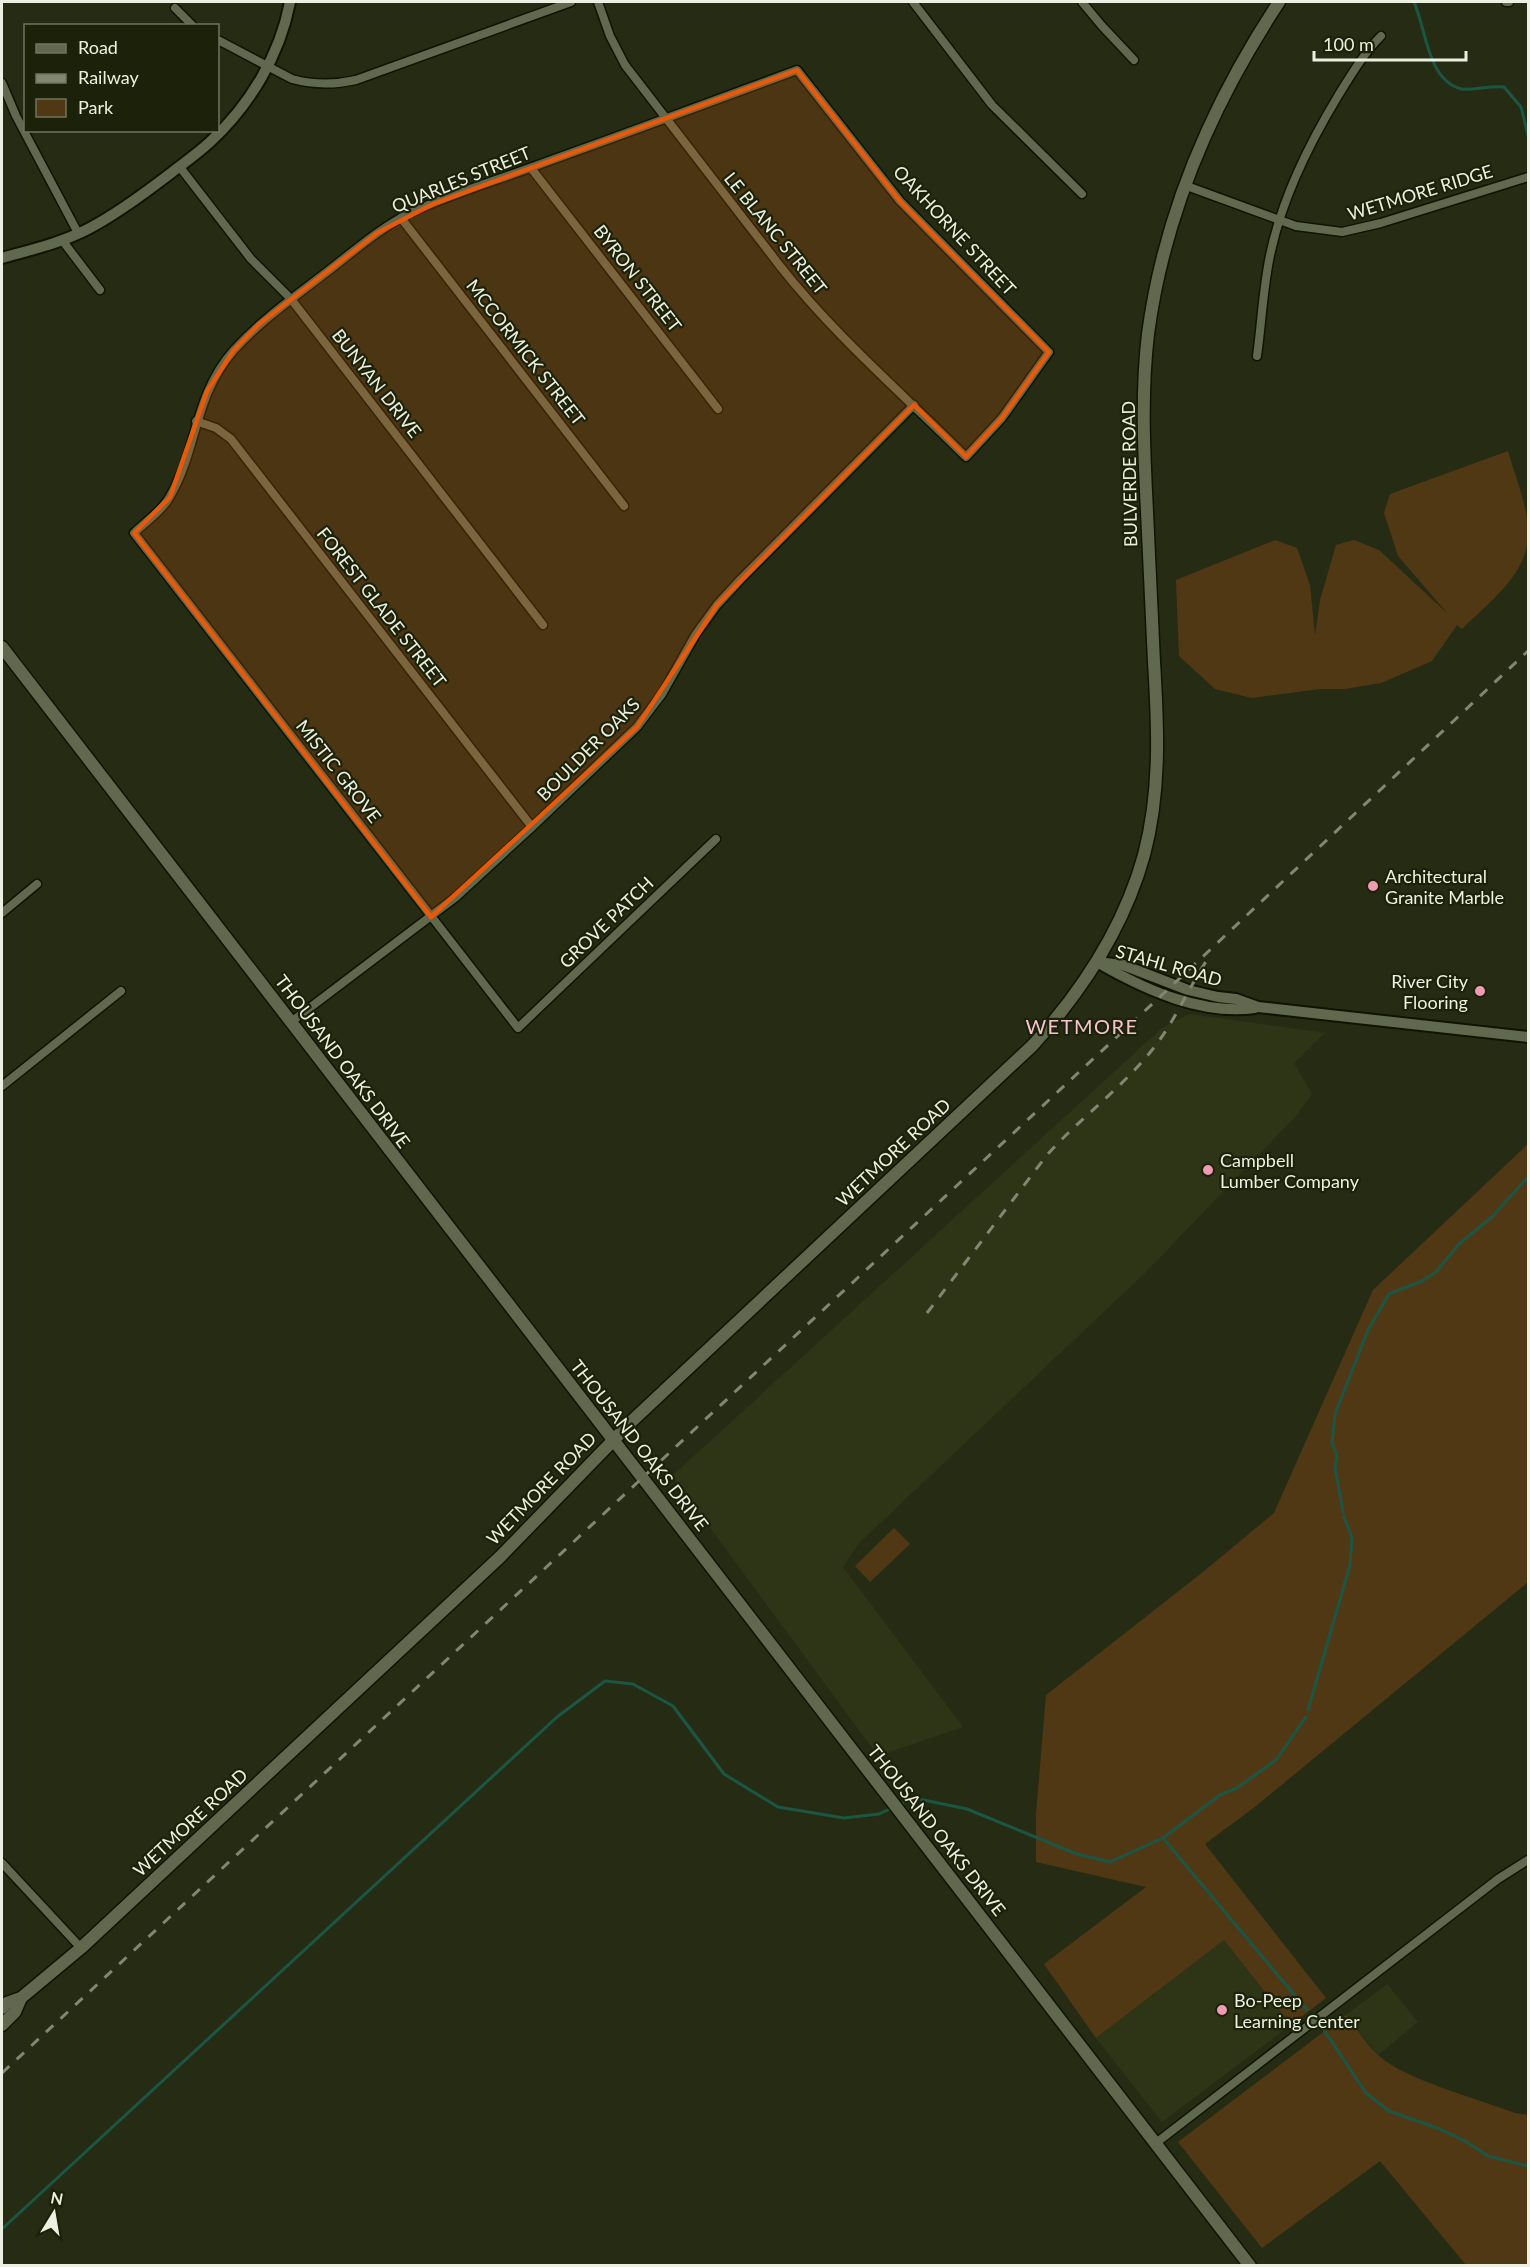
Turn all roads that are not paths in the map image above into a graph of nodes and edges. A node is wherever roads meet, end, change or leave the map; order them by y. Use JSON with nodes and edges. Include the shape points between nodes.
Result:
{"nodes":[{"id":1,"x":290,"y":2,"type":"edge"},
{"id":2,"x":571,"y":2,"type":"edge"},
{"id":3,"x":598,"y":2,"type":"edge"},
{"id":4,"x":913,"y":2,"type":"edge"},
{"id":5,"x":1082,"y":2,"type":"edge"},
{"id":6,"x":1279,"y":2,"type":"edge"},
{"id":7,"x":175,"y":8,"type":"dead end"},
{"id":8,"x":191,"y":24,"type":"edge"},
{"id":9,"x":1381,"y":36,"type":"dead end"},
{"id":10,"x":219,"y":41,"type":"edge"},
{"id":11,"x":1134,"y":60,"type":"dead end"},
{"id":12,"x":267,"y":68,"type":"junction"},
{"id":13,"x":797,"y":70,"type":"joint"},
{"id":14,"x":2,"y":83,"type":"edge"},
{"id":15,"x":666,"y":118,"type":"junction"},
{"id":16,"x":24,"y":131,"type":"edge"},
{"id":17,"x":24,"y":132,"type":"edge"},
{"id":18,"x":180,"y":166,"type":"junction"},
{"id":19,"x":531,"y":168,"type":"junction"},
{"id":20,"x":1528,"y":177,"type":"edge"},
{"id":21,"x":1184,"y":185,"type":"junction"},
{"id":22,"x":1082,"y":194,"type":"dead end"},
{"id":23,"x":401,"y":218,"type":"junction"},
{"id":24,"x":1279,"y":220,"type":"junction"},
{"id":25,"x":78,"y":233,"type":"junction"},
{"id":26,"x":62,"y":240,"type":"junction"},
{"id":27,"x":2,"y":258,"type":"edge"},
{"id":28,"x":100,"y":290,"type":"dead end"},
{"id":29,"x":291,"y":299,"type":"junction"},
{"id":30,"x":1257,"y":356,"type":"dead end"},
{"id":31,"x":914,"y":405,"type":"junction"},
{"id":32,"x":718,"y":409,"type":"dead end"},
{"id":33,"x":196,"y":421,"type":"junction"},
{"id":34,"x":966,"y":457,"type":"joint"},
{"id":35,"x":624,"y":506,"type":"dead end"},
{"id":36,"x":134,"y":533,"type":"joint"},
{"id":37,"x":543,"y":625,"type":"dead end"},
{"id":38,"x":2,"y":647,"type":"edge"},
{"id":39,"x":532,"y":827,"type":"junction"},
{"id":40,"x":716,"y":839,"type":"dead end"},
{"id":41,"x":37,"y":885,"type":"dead end"},
{"id":42,"x":2,"y":913,"type":"edge"},
{"id":43,"x":430,"y":917,"type":"junction"},
{"id":44,"x":1097,"y":962,"type":"junction"},
{"id":45,"x":121,"y":991,"type":"dead end"},
{"id":46,"x":291,"y":1022,"type":"junction"},
{"id":47,"x":519,"y":1028,"type":"joint"},
{"id":48,"x":1528,"y":1037,"type":"edge"},
{"id":49,"x":2,"y":1086,"type":"edge"},
{"id":50,"x":613,"y":1440,"type":"junction"},
{"id":51,"x":1528,"y":1860,"type":"edge"},
{"id":52,"x":2,"y":1863,"type":"edge"},
{"id":53,"x":81,"y":1948,"type":"junction"},
{"id":54,"x":21,"y":1998,"type":"junction"},
{"id":55,"x":2,"y":2008,"type":"edge"},
{"id":56,"x":2,"y":2025,"type":"edge"},
{"id":57,"x":1156,"y":2143,"type":"junction"},
{"id":58,"x":1250,"y":2265,"type":"edge"}],
"edges":[{"from":1,"to":12,"type":"street"},
{"from":2,"to":12,"type":"street","via":[[346,82],[303,82]]},
{"from":3,"to":15,"type":"street","name":"LE BLANC STREET","via":[[625,65]]},
{"from":4,"to":22,"type":"street","via":[[1006,121]]},
{"from":5,"to":11,"type":"street"},
{"from":6,"to":21,"type":"main road","name":"BULVERDE ROAD","via":[[1244,58],[1203,137]]},
{"from":7,"to":8,"type":"street"},
{"from":9,"to":24,"type":"street","via":[[1363,57],[1320,127]]},
{"from":10,"to":12,"type":"street"},
{"from":12,"to":18,"type":"street","via":[[233,118]]},
{"from":13,"to":15,"type":"street","name":"QUARLES STREET"},
{"from":13,"to":34,"type":"street","name":"OAKHORNE STREET","via":[[900,201],[1049,352],[1002,418]]},
{"from":14,"to":16,"type":"street"},
{"from":15,"to":19,"type":"street","name":"QUARLES STREET"},
{"from":15,"to":31,"type":"street","name":"LE BLANC STREET","via":[[798,290]]},
{"from":17,"to":25,"type":"street"},
{"from":18,"to":25,"type":"street","via":[[148,191]]},
{"from":18,"to":29,"type":"street","name":"BUNYAN DRIVE","via":[[251,259]]},
{"from":19,"to":23,"type":"street","name":"QUARLES STREET"},
{"from":19,"to":32,"type":"street","name":"BYRON STREET"},
{"from":20,"to":24,"type":"street","name":"WETMORE RIDGE","via":[[1342,232]]},
{"from":21,"to":24,"type":"street","name":"WETMORE RIDGE"},
{"from":21,"to":44,"type":"main road","name":"BULVERDE ROAD","via":[[1156,286],[1148,336],[1144,410],[1158,779],[1136,880],[1118,926]]},
{"from":23,"to":29,"type":"street","name":"QUARLES STREET"},
{"from":23,"to":35,"type":"street","name":"MCCORMICK STREET"},
{"from":24,"to":30,"type":"street","via":[[1270,254]]},
{"from":25,"to":26,"type":"street"},
{"from":26,"to":27,"type":"street"},
{"from":26,"to":28,"type":"street"},
{"from":29,"to":33,"type":"street","name":"QUARLES STREET","via":[[233,351],[207,392]]},
{"from":29,"to":37,"type":"street","name":"BUNYAN DRIVE"},
{"from":31,"to":34,"type":"street","name":"LE BLANC STREET"},
{"from":31,"to":39,"type":"street","name":"BOULDER OAKS","via":[[717,605],[650,711]]},
{"from":33,"to":36,"type":"street","name":"QUARLES STREET","via":[[170,496]]},
{"from":33,"to":39,"type":"street","name":"FOREST GLADE STREET","via":[[231,439]]},
{"from":36,"to":43,"type":"street","name":"MISTIC GROVE"},
{"from":38,"to":46,"type":"main road","name":"THOUSAND OAKS DRIVE"},
{"from":39,"to":43,"type":"street","name":"BOULDER OAKS"},
{"from":40,"to":47,"type":"street","name":"GROVE PATCH"},
{"from":41,"to":42,"type":"street"},
{"from":43,"to":46,"type":"street","name":"BOULDER OAKS"},
{"from":43,"to":47,"type":"street","name":"MISTIC GROVE"},
{"from":44,"to":48,"type":"street","name":"STAHL ROAD","via":[[1128,980],[1182,1001],[1233,1011],[1258,1007]]},
{"from":44,"to":50,"type":"main road","name":"WETMORE ROAD","via":[[1033,1045]]},
{"from":45,"to":49,"type":"street"},
{"from":46,"to":50,"type":"main road","name":"THOUSAND OAKS DRIVE"},
{"from":50,"to":53,"type":"main road","name":"WETMORE ROAD","via":[[500,1557]]},
{"from":50,"to":57,"type":"main road","name":"THOUSAND OAKS DRIVE"},
{"from":51,"to":57,"type":"street","via":[[1498,1879]]},
{"from":52,"to":53,"type":"street"},
{"from":53,"to":54,"type":"main road","name":"WETMORE ROAD"},
{"from":54,"to":55,"type":"main road","name":"WETMORE ROAD"},
{"from":54,"to":56,"type":"main road","name":"WETMORE ROAD","via":[[15,2012]]},
{"from":57,"to":58,"type":"main road","name":"THOUSAND OAKS DRIVE"}]}
